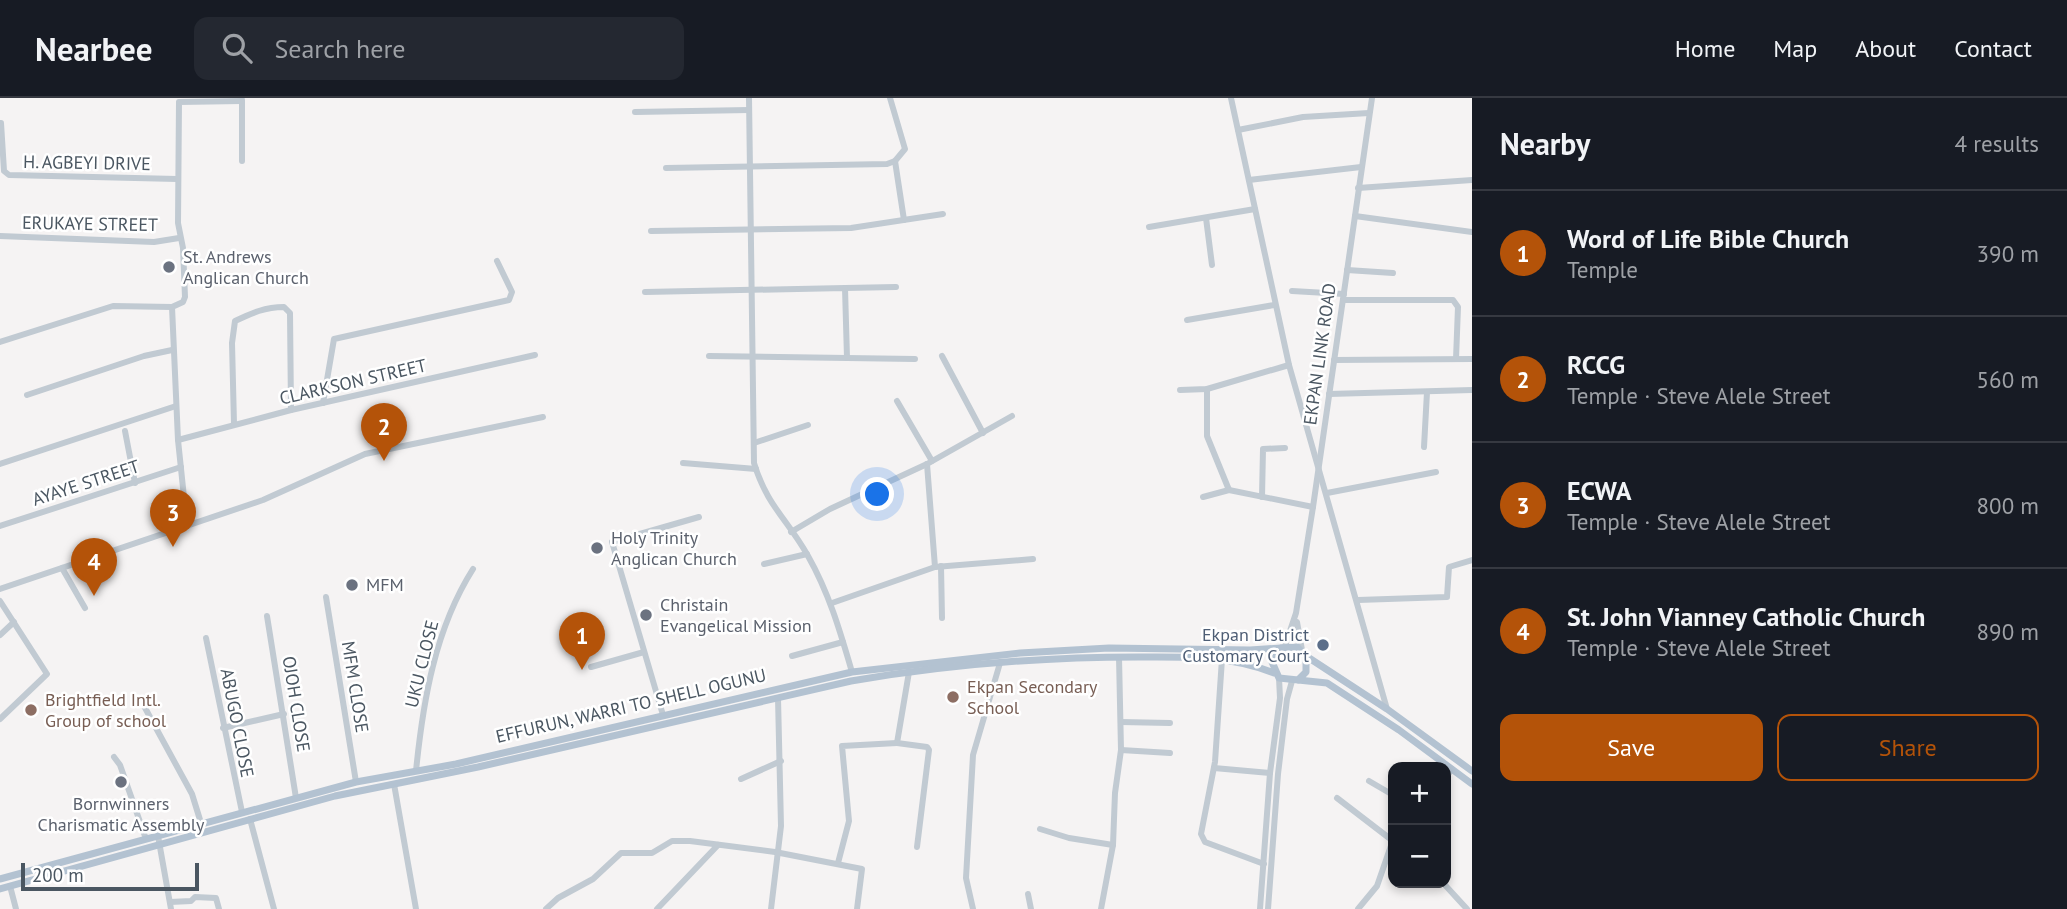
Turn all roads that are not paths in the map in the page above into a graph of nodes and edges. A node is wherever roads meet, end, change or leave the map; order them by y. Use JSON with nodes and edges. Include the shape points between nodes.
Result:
{"nodes":[{"id":1,"x":749,"y":98,"type":"edge"},
{"id":2,"x":890,"y":98,"type":"edge"},
{"id":3,"x":1231,"y":98,"type":"edge"},
{"id":4,"x":1372,"y":98,"type":"edge"},
{"id":5,"x":242,"y":100,"type":"edge"},
{"id":6,"x":749,"y":110,"type":"junction"},
{"id":7,"x":635,"y":112,"type":"dead end"},
{"id":8,"x":1369,"y":113,"type":"junction"},
{"id":9,"x":1,"y":123,"type":"edge"},
{"id":10,"x":1238,"y":130,"type":"junction"},
{"id":11,"x":1,"y":153,"type":"edge"},
{"id":12,"x":242,"y":161,"type":"dead end"},
{"id":13,"x":895,"y":161,"type":"junction"},
{"id":14,"x":751,"y":167,"type":"junction"},
{"id":15,"x":1361,"y":167,"type":"junction"},
{"id":16,"x":666,"y":168,"type":"dead end"},
{"id":17,"x":177,"y":179,"type":"junction"},
{"id":18,"x":1249,"y":180,"type":"junction"},
{"id":19,"x":1472,"y":180,"type":"edge"},
{"id":20,"x":1358,"y":188,"type":"junction"},
{"id":21,"x":1255,"y":209,"type":"junction"},
{"id":22,"x":943,"y":214,"type":"dead end"},
{"id":23,"x":1354,"y":216,"type":"junction"},
{"id":24,"x":1206,"y":218,"type":"junction"},
{"id":25,"x":904,"y":220,"type":"junction"},
{"id":26,"x":1149,"y":227,"type":"dead end"},
{"id":27,"x":751,"y":228,"type":"junction"},
{"id":28,"x":651,"y":231,"type":"dead end"},
{"id":29,"x":1472,"y":232,"type":"edge"},
{"id":30,"x":0,"y":236,"type":"edge"},
{"id":31,"x":179,"y":238,"type":"junction"},
{"id":32,"x":497,"y":261,"type":"dead end"},
{"id":33,"x":1212,"y":265,"type":"dead end"},
{"id":34,"x":1347,"y":270,"type":"junction"},
{"id":35,"x":1393,"y":273,"type":"dead end"},
{"id":36,"x":896,"y":287,"type":"dead end"},
{"id":37,"x":845,"y":288,"type":"junction"},
{"id":38,"x":752,"y":289,"type":"junction"},
{"id":39,"x":1292,"y":291,"type":"dead end"},
{"id":40,"x":645,"y":292,"type":"dead end"},
{"id":41,"x":1343,"y":297,"type":"junction"},
{"id":42,"x":1275,"y":305,"type":"junction"},
{"id":43,"x":172,"y":307,"type":"junction"},
{"id":44,"x":1187,"y":320,"type":"dead end"},
{"id":45,"x":0,"y":342,"type":"edge"},
{"id":46,"x":172,"y":350,"type":"junction"},
{"id":47,"x":535,"y":355,"type":"dead end"},
{"id":48,"x":709,"y":356,"type":"dead end"},
{"id":49,"x":752,"y":356,"type":"junction"},
{"id":50,"x":942,"y":356,"type":"dead end"},
{"id":51,"x":847,"y":358,"type":"junction"},
{"id":52,"x":915,"y":359,"type":"dead end"},
{"id":53,"x":1457,"y":359,"type":"junction"},
{"id":54,"x":1472,"y":359,"type":"edge"},
{"id":55,"x":1334,"y":360,"type":"junction"},
{"id":56,"x":1289,"y":365,"type":"junction"},
{"id":57,"x":1207,"y":389,"type":"junction"},
{"id":58,"x":1180,"y":390,"type":"dead end"},
{"id":59,"x":1472,"y":390,"type":"edge"},
{"id":60,"x":1427,"y":392,"type":"junction"},
{"id":61,"x":1329,"y":394,"type":"junction"},
{"id":62,"x":27,"y":395,"type":"dead end"},
{"id":63,"x":897,"y":401,"type":"dead end"},
{"id":64,"x":323,"y":403,"type":"junction"},
{"id":65,"x":176,"y":406,"type":"junction"},
{"id":66,"x":290,"y":410,"type":"junction"},
{"id":67,"x":1012,"y":416,"type":"dead end"},
{"id":68,"x":543,"y":417,"type":"dead end"},
{"id":69,"x":234,"y":424,"type":"junction"},
{"id":70,"x":808,"y":425,"type":"dead end"},
{"id":71,"x":125,"y":431,"type":"dead end"},
{"id":72,"x":983,"y":433,"type":"junction"},
{"id":73,"x":178,"y":440,"type":"junction"},
{"id":74,"x":754,"y":443,"type":"junction"},
{"id":75,"x":1424,"y":447,"type":"dead end"},
{"id":76,"x":1284,"y":448,"type":"dead end"},
{"id":77,"x":684,"y":463,"type":"dead end"},
{"id":78,"x":929,"y":463,"type":"junction"},
{"id":79,"x":0,"y":464,"type":"edge"},
{"id":80,"x":1318,"y":464,"type":"junction"},
{"id":81,"x":181,"y":467,"type":"junction"},
{"id":82,"x":756,"y":469,"type":"junction"},
{"id":83,"x":1436,"y":472,"type":"dead end"},
{"id":84,"x":135,"y":483,"type":"junction"},
{"id":85,"x":1229,"y":490,"type":"junction"},
{"id":86,"x":1327,"y":493,"type":"junction"},
{"id":87,"x":1203,"y":497,"type":"dead end"},
{"id":88,"x":1262,"y":497,"type":"junction"},
{"id":89,"x":1313,"y":508,"type":"junction"},
{"id":90,"x":699,"y":517,"type":"dead end"},
{"id":91,"x":0,"y":526,"type":"edge"},
{"id":92,"x":187,"y":526,"type":"junction"},
{"id":93,"x":791,"y":532,"type":"junction"},
{"id":94,"x":807,"y":554,"type":"junction"},
{"id":95,"x":1033,"y":559,"type":"dead end"},
{"id":96,"x":1472,"y":560,"type":"edge"},
{"id":97,"x":764,"y":564,"type":"dead end"},
{"id":98,"x":938,"y":567,"type":"junction"},
{"id":99,"x":62,"y":568,"type":"junction"},
{"id":100,"x":473,"y":569,"type":"dead end"},
{"id":101,"x":0,"y":589,"type":"edge"},
{"id":102,"x":326,"y":597,"type":"dead end"},
{"id":103,"x":1358,"y":600,"type":"junction"},
{"id":104,"x":0,"y":601,"type":"edge"},
{"id":105,"x":832,"y":603,"type":"junction"},
{"id":106,"x":85,"y":608,"type":"dead end"},
{"id":107,"x":1296,"y":613,"type":"junction"},
{"id":108,"x":267,"y":615,"type":"dead end"},
{"id":109,"x":942,"y":618,"type":"dead end"},
{"id":110,"x":14,"y":622,"type":"junction"},
{"id":111,"x":0,"y":635,"type":"edge"},
{"id":112,"x":206,"y":638,"type":"dead end"},
{"id":113,"x":843,"y":642,"type":"junction"},
{"id":114,"x":1283,"y":647,"type":"junction"},
{"id":115,"x":644,"y":652,"type":"junction"},
{"id":116,"x":1304,"y":653,"type":"junction"},
{"id":117,"x":792,"y":656,"type":"dead end"},
{"id":118,"x":1119,"y":657,"type":"junction"},
{"id":119,"x":1222,"y":659,"type":"junction"},
{"id":120,"x":1000,"y":663,"type":"junction"},
{"id":121,"x":591,"y":667,"type":"dead end"},
{"id":122,"x":852,"y":672,"type":"junction"},
{"id":123,"x":909,"y":672,"type":"junction"},
{"id":124,"x":1277,"y":675,"type":"junction"},
{"id":125,"x":1295,"y":681,"type":"junction"},
{"id":126,"x":778,"y":698,"type":"junction"},
{"id":127,"x":1284,"y":698,"type":"junction"},
{"id":128,"x":144,"y":706,"type":"dead end"},
{"id":129,"x":1387,"y":709,"type":"junction"},
{"id":130,"x":284,"y":714,"type":"junction"},
{"id":131,"x":663,"y":715,"type":"junction"},
{"id":132,"x":0,"y":719,"type":"edge"},
{"id":133,"x":636,"y":721,"type":"junction"},
{"id":134,"x":1121,"y":722,"type":"junction"},
{"id":135,"x":1170,"y":723,"type":"dead end"},
{"id":136,"x":223,"y":728,"type":"junction"},
{"id":137,"x":638,"y":731,"type":"junction"},
{"id":138,"x":897,"y":743,"type":"junction"},
{"id":139,"x":1121,"y":750,"type":"junction"},
{"id":140,"x":1170,"y":753,"type":"dead end"},
{"id":141,"x":114,"y":757,"type":"dead end"},
{"id":142,"x":781,"y":761,"type":"junction"},
{"id":143,"x":1214,"y":768,"type":"junction"},
{"id":144,"x":1452,"y":769,"type":"joint"},
{"id":145,"x":416,"y":771,"type":"junction"},
{"id":146,"x":1472,"y":771,"type":"edge"},
{"id":147,"x":1270,"y":773,"type":"junction"},
{"id":148,"x":741,"y":779,"type":"dead end"},
{"id":149,"x":1369,"y":781,"type":"dead end"},
{"id":150,"x":356,"y":782,"type":"junction"},
{"id":151,"x":394,"y":784,"type":"junction"},
{"id":152,"x":1472,"y":784,"type":"edge"},
{"id":153,"x":1388,"y":792,"type":"edge"},
{"id":154,"x":296,"y":798,"type":"junction"},
{"id":155,"x":1337,"y":798,"type":"dead end"},
{"id":156,"x":242,"y":813,"type":"junction"},
{"id":157,"x":250,"y":819,"type":"junction"},
{"id":158,"x":201,"y":823,"type":"junction"},
{"id":159,"x":1040,"y":829,"type":"dead end"},
{"id":160,"x":1388,"y":837,"type":"edge"},
{"id":161,"x":146,"y":839,"type":"junction"},
{"id":162,"x":159,"y":840,"type":"junction"},
{"id":163,"x":718,"y":845,"type":"junction"},
{"id":164,"x":1113,"y":845,"type":"junction"},
{"id":165,"x":918,"y":847,"type":"dead end"},
{"id":166,"x":775,"y":852,"type":"junction"},
{"id":167,"x":1388,"y":855,"type":"edge"},
{"id":168,"x":838,"y":863,"type":"junction"},
{"id":169,"x":1264,"y":863,"type":"junction"},
{"id":170,"x":0,"y":879,"type":"edge"},
{"id":171,"x":10,"y":886,"type":"junction"},
{"id":172,"x":1447,"y":888,"type":"edge"},
{"id":173,"x":0,"y":889,"type":"edge"},
{"id":174,"x":1028,"y":894,"type":"dead end"},
{"id":175,"x":170,"y":906,"type":"edge"},
{"id":176,"x":16,"y":909,"type":"edge"},
{"id":177,"x":219,"y":909,"type":"edge"},
{"id":178,"x":274,"y":909,"type":"edge"},
{"id":179,"x":416,"y":909,"type":"edge"},
{"id":180,"x":546,"y":909,"type":"edge"},
{"id":181,"x":657,"y":909,"type":"edge"},
{"id":182,"x":771,"y":909,"type":"edge"},
{"id":183,"x":857,"y":909,"type":"edge"},
{"id":184,"x":973,"y":909,"type":"edge"},
{"id":185,"x":1031,"y":909,"type":"edge"},
{"id":186,"x":1101,"y":909,"type":"edge"},
{"id":187,"x":1261,"y":909,"type":"edge"},
{"id":188,"x":1268,"y":909,"type":"edge"},
{"id":189,"x":1358,"y":909,"type":"edge"},
{"id":190,"x":1467,"y":909,"type":"edge"}],
"edges":[{"from":1,"to":6,"type":"street"},
{"from":2,"to":13,"type":"street","via":[[905,149]]},
{"from":3,"to":10,"type":"street"},
{"from":4,"to":8,"type":"street","name":"EKPAN LINK ROAD"},
{"from":5,"to":12,"type":"street"},
{"from":5,"to":17,"type":"street","via":[[178,102]]},
{"from":6,"to":7,"type":"street"},
{"from":6,"to":14,"type":"street"},
{"from":8,"to":10,"type":"street","via":[[1303,117]]},
{"from":8,"to":15,"type":"street","name":"EKPAN LINK ROAD"},
{"from":9,"to":11,"type":"street","name":"H. AGBEYI DRIVE"},
{"from":10,"to":18,"type":"street"},
{"from":11,"to":17,"type":"street","name":"H. AGBEYI DRIVE","via":[[9,175]]},
{"from":13,"to":14,"type":"street"},
{"from":13,"to":25,"type":"street"},
{"from":14,"to":16,"type":"street"},
{"from":14,"to":27,"type":"street"},
{"from":15,"to":18,"type":"street"},
{"from":15,"to":20,"type":"street","name":"EKPAN LINK ROAD"},
{"from":17,"to":31,"type":"street"},
{"from":18,"to":21,"type":"street"},
{"from":19,"to":20,"type":"street"},
{"from":20,"to":23,"type":"street","name":"EKPAN LINK ROAD"},
{"from":21,"to":24,"type":"street"},
{"from":21,"to":42,"type":"street"},
{"from":22,"to":25,"type":"street"},
{"from":23,"to":29,"type":"street"},
{"from":23,"to":34,"type":"street","name":"EKPAN LINK ROAD"},
{"from":24,"to":26,"type":"street"},
{"from":24,"to":33,"type":"street"},
{"from":25,"to":27,"type":"street","via":[[851,228]]},
{"from":27,"to":28,"type":"street"},
{"from":27,"to":38,"type":"street"},
{"from":30,"to":31,"type":"street","name":"ERUKAYE STREET","via":[[154,242]]},
{"from":31,"to":43,"type":"street","via":[[185,297]]},
{"from":32,"to":64,"type":"street","via":[[512,292],[509,300],[334,339]]},
{"from":34,"to":35,"type":"street"},
{"from":34,"to":41,"type":"street","name":"EKPAN LINK ROAD"},
{"from":36,"to":37,"type":"street"},
{"from":37,"to":38,"type":"street"},
{"from":37,"to":51,"type":"street"},
{"from":38,"to":40,"type":"street"},
{"from":38,"to":49,"type":"street"},
{"from":39,"to":41,"type":"street"},
{"from":41,"to":53,"type":"street","via":[[1453,300],[1458,307]]},
{"from":41,"to":55,"type":"street","name":"EKPAN LINK ROAD"},
{"from":42,"to":44,"type":"street"},
{"from":42,"to":56,"type":"street"},
{"from":43,"to":45,"type":"street","via":[[113,306]]},
{"from":43,"to":46,"type":"street"},
{"from":46,"to":62,"type":"street"},
{"from":46,"to":65,"type":"street"},
{"from":47,"to":64,"type":"street","name":"CLARKSON STREET"},
{"from":48,"to":49,"type":"street"},
{"from":49,"to":51,"type":"street"},
{"from":49,"to":74,"type":"street"},
{"from":50,"to":72,"type":"street"},
{"from":51,"to":52,"type":"street"},
{"from":53,"to":54,"type":"street"},
{"from":53,"to":55,"type":"street"},
{"from":55,"to":61,"type":"street","name":"EKPAN LINK ROAD"},
{"from":56,"to":57,"type":"street"},
{"from":56,"to":80,"type":"street"},
{"from":57,"to":58,"type":"street"},
{"from":57,"to":85,"type":"street","via":[[1207,436]]},
{"from":59,"to":60,"type":"street"},
{"from":60,"to":61,"type":"street"},
{"from":60,"to":75,"type":"street"},
{"from":61,"to":80,"type":"street","name":"EKPAN LINK ROAD"},
{"from":63,"to":78,"type":"street"},
{"from":64,"to":66,"type":"street","name":"CLARKSON STREET"},
{"from":65,"to":73,"type":"street"},
{"from":65,"to":79,"type":"street"},
{"from":66,"to":69,"type":"street","name":"CLARKSON STREET"},
{"from":66,"to":69,"type":"street","via":[[290,313],[284,307],[262,307],[235,321]]},
{"from":67,"to":72,"type":"street"},
{"from":68,"to":92,"type":"street","via":[[365,454],[294,488]]},
{"from":69,"to":73,"type":"street","name":"CLARKSON STREET"},
{"from":70,"to":74,"type":"street"},
{"from":71,"to":84,"type":"street"},
{"from":72,"to":78,"type":"street"},
{"from":73,"to":81,"type":"street"},
{"from":74,"to":82,"type":"street"},
{"from":76,"to":88,"type":"street","via":[[1263,449]]},
{"from":77,"to":82,"type":"street"},
{"from":78,"to":93,"type":"street"},
{"from":78,"to":98,"type":"street"},
{"from":80,"to":86,"type":"street"},
{"from":80,"to":89,"type":"street","name":"EKPAN LINK ROAD"},
{"from":81,"to":84,"type":"street","name":"AYAYE STREET"},
{"from":81,"to":92,"type":"street"},
{"from":82,"to":93,"type":"street","via":[[762,489]]},
{"from":83,"to":86,"type":"street"},
{"from":84,"to":91,"type":"street","name":"AYAYE STREET"},
{"from":85,"to":87,"type":"street"},
{"from":85,"to":88,"type":"street"},
{"from":86,"to":103,"type":"street"},
{"from":88,"to":89,"type":"street"},
{"from":89,"to":107,"type":"street","name":"EKPAN LINK ROAD"},
{"from":90,"to":115,"type":"street","via":[[612,542]]},
{"from":92,"to":99,"type":"street"},
{"from":93,"to":94,"type":"street"},
{"from":94,"to":97,"type":"street"},
{"from":94,"to":105,"type":"street"},
{"from":95,"to":98,"type":"street"},
{"from":96,"to":103,"type":"street","via":[[1448,567],[1447,597]]},
{"from":98,"to":105,"type":"street"},
{"from":98,"to":109,"type":"street"},
{"from":99,"to":101,"type":"street"},
{"from":99,"to":106,"type":"street"},
{"from":100,"to":145,"type":"street","name":"UKU CLOSE","via":[[442,632]]},
{"from":102,"to":150,"type":"street","name":"MFM CLOSE"},
{"from":103,"to":129,"type":"street"},
{"from":104,"to":110,"type":"street"},
{"from":105,"to":113,"type":"street"},
{"from":107,"to":114,"type":"street"},
{"from":107,"to":116,"type":"street","via":[[1297,636]]},
{"from":108,"to":130,"type":"street","name":"OJOH CLOSE"},
{"from":110,"to":111,"type":"street"},
{"from":110,"to":132,"type":"street","via":[[47,674]]},
{"from":112,"to":136,"type":"street","name":"ABUGO CLOSE"},
{"from":113,"to":117,"type":"street"},
{"from":113,"to":122,"type":"street"},
{"from":114,"to":116,"type":"main road"},
{"from":114,"to":122,"type":"main road","name":"EFFURUN, WARRI TO SHELL OGUNU","via":[[1020,653]]},
{"from":114,"to":124,"type":"main road","via":[[1272,662]]},
{"from":115,"to":121,"type":"street"},
{"from":115,"to":131,"type":"street"},
{"from":116,"to":125,"type":"main road","via":[[1306,672]]},
{"from":116,"to":129,"type":"main road"},
{"from":118,"to":119,"type":"main road","name":"EFFURUN, WARRI TO SHELL OGUNU"},
{"from":118,"to":120,"type":"main road","name":"EFFURUN, WARRI TO SHELL OGUNU"},
{"from":118,"to":134,"type":"street"},
{"from":119,"to":124,"type":"main road","name":"EFFURUN, WARRI TO SHELL OGUNU","via":[[1251,663]]},
{"from":119,"to":143,"type":"street"},
{"from":120,"to":123,"type":"main road","name":"EFFURUN, WARRI TO SHELL OGUNU"},
{"from":120,"to":184,"type":"street","via":[[973,755],[966,878]]},
{"from":122,"to":131,"type":"main road","name":"EFFURUN, WARRI TO SHELL OGUNU"},
{"from":123,"to":126,"type":"main road","name":"EFFURUN, WARRI TO SHELL OGUNU"},
{"from":123,"to":138,"type":"street"},
{"from":124,"to":125,"type":"main road"},
{"from":124,"to":127,"type":"street"},
{"from":125,"to":127,"type":"street"},
{"from":125,"to":144,"type":"main road","via":[[1327,683]]},
{"from":126,"to":137,"type":"main road","name":"EFFURUN, WARRI TO SHELL OGUNU"},
{"from":126,"to":142,"type":"street"},
{"from":127,"to":147,"type":"street"},
{"from":127,"to":188,"type":"street"},
{"from":128,"to":158,"type":"street","via":[[192,794]]},
{"from":129,"to":146,"type":"main road"},
{"from":130,"to":136,"type":"street"},
{"from":130,"to":154,"type":"street","name":"OJOH CLOSE"},
{"from":131,"to":133,"type":"main road","name":"EFFURUN, WARRI TO SHELL OGUNU"},
{"from":133,"to":137,"type":"main road"},
{"from":133,"to":145,"type":"main road","name":"EFFURUN, WARRI TO SHELL OGUNU"},
{"from":134,"to":135,"type":"street"},
{"from":134,"to":139,"type":"street"},
{"from":136,"to":156,"type":"street","name":"ABUGO CLOSE"},
{"from":137,"to":151,"type":"main road","name":"EFFURUN, WARRI TO SHELL OGUNU"},
{"from":138,"to":165,"type":"street","via":[[929,750]]},
{"from":138,"to":168,"type":"street","via":[[842,746],[849,821]]},
{"from":139,"to":140,"type":"street"},
{"from":139,"to":164,"type":"street"},
{"from":141,"to":161,"type":"street"},
{"from":142,"to":148,"type":"street"},
{"from":142,"to":166,"type":"street"},
{"from":143,"to":147,"type":"street"},
{"from":143,"to":169,"type":"street","via":[[1203,838]]},
{"from":144,"to":152,"type":"main road"},
{"from":145,"to":150,"type":"main road","name":"EFFURUN, WARRI TO SHELL OGUNU"},
{"from":147,"to":169,"type":"street"},
{"from":149,"to":153,"type":"street"},
{"from":150,"to":154,"type":"main road","name":"EFFURUN, WARRI TO SHELL OGUNU"},
{"from":151,"to":157,"type":"main road","name":"EFFURUN, WARRI TO SHELL OGUNU"},
{"from":151,"to":179,"type":"street"},
{"from":154,"to":156,"type":"main road","name":"EFFURUN, WARRI TO SHELL OGUNU"},
{"from":155,"to":160,"type":"street"},
{"from":156,"to":158,"type":"main road","name":"EFFURUN, WARRI TO SHELL OGUNU"},
{"from":157,"to":162,"type":"main road","name":"EFFURUN, WARRI TO SHELL OGUNU"},
{"from":157,"to":178,"type":"street"},
{"from":158,"to":162,"type":"main road","name":"EFFURUN, WARRI TO SHELL OGUNU"},
{"from":159,"to":164,"type":"street"},
{"from":161,"to":162,"type":"main road","name":"EFFURUN, WARRI TO SHELL OGUNU"},
{"from":161,"to":170,"type":"main road","name":"EFFURUN, WARRI TO SHELL OGUNU"},
{"from":162,"to":171,"type":"main road","name":"EFFURUN, WARRI TO SHELL OGUNU"},
{"from":162,"to":175,"type":"street"},
{"from":163,"to":166,"type":"street"},
{"from":163,"to":180,"type":"street","via":[[672,841],[652,853],[621,853],[593,879]]},
{"from":163,"to":181,"type":"street"},
{"from":164,"to":186,"type":"street"},
{"from":166,"to":168,"type":"street"},
{"from":166,"to":182,"type":"street"},
{"from":167,"to":189,"type":"street","via":[[1377,886]]},
{"from":168,"to":183,"type":"street","via":[[862,869]]},
{"from":169,"to":187,"type":"street"},
{"from":171,"to":173,"type":"main road","name":"EFFURUN, WARRI TO SHELL OGUNU"},
{"from":171,"to":176,"type":"street"},
{"from":172,"to":190,"type":"street"},
{"from":174,"to":185,"type":"street"},
{"from":175,"to":177,"type":"street","via":[[195,897],[216,898]]}]}
